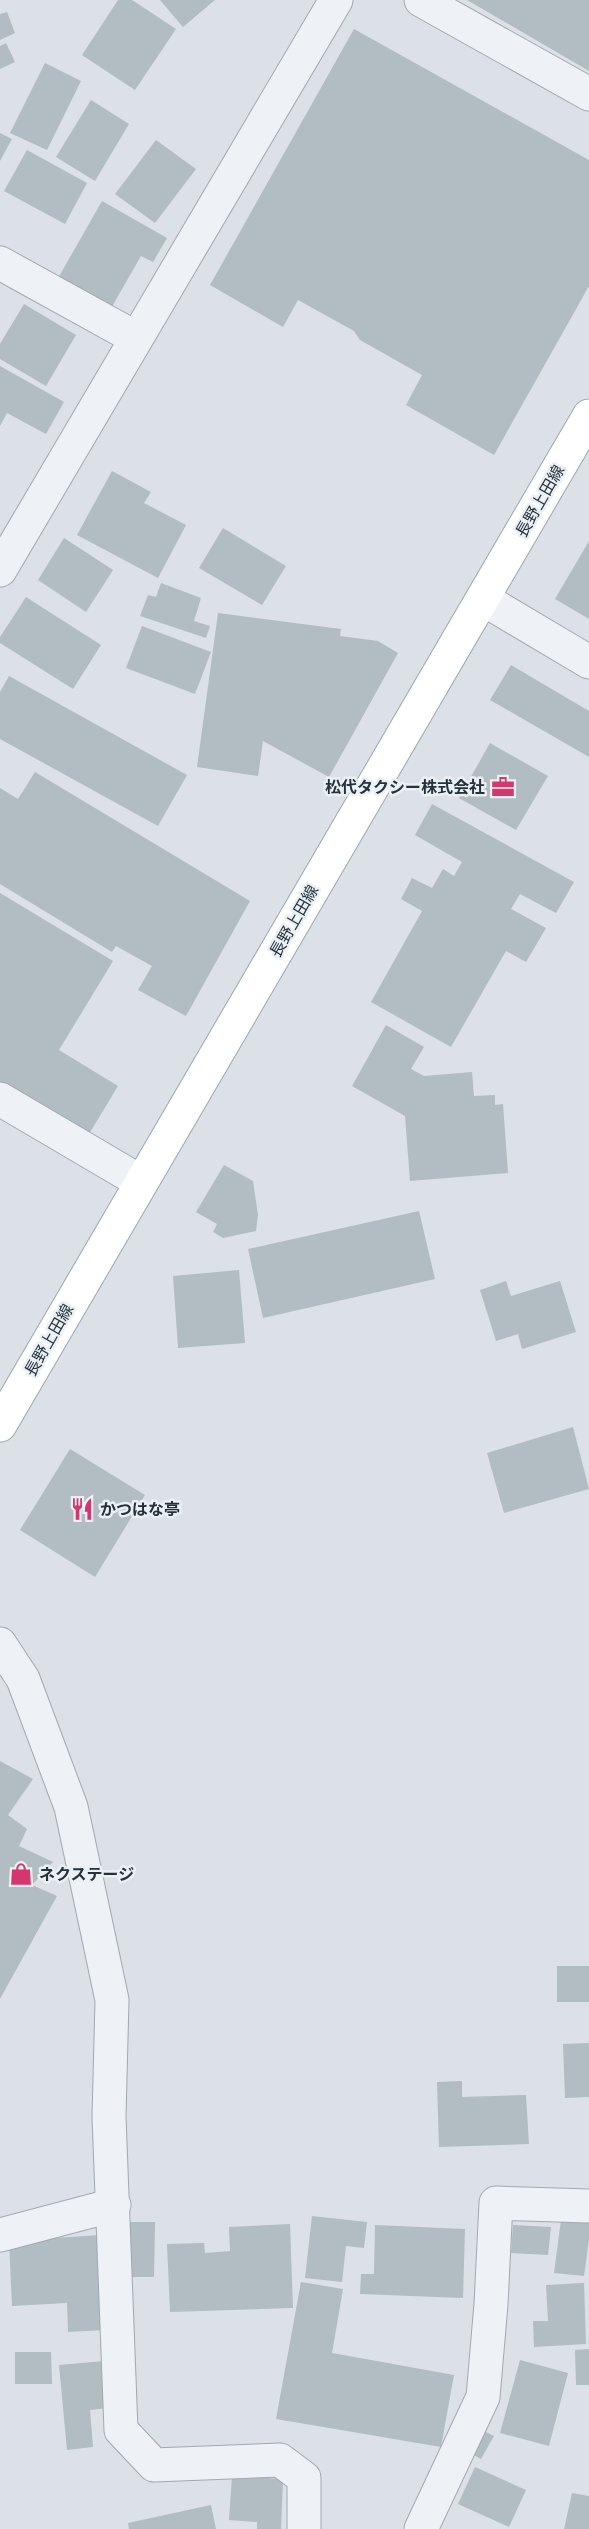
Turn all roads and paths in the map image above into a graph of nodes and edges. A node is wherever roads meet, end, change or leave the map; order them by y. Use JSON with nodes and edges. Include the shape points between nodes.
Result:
{"nodes":[{"id":1,"x":336,"y":0,"type":"edge"},
{"id":2,"x":421,"y":0,"type":"edge"},
{"id":3,"x":589,"y":94,"type":"edge"},
{"id":4,"x":0,"y":263,"type":"edge"},
{"id":5,"x":136,"y":338,"type":"junction"},
{"id":6,"x":589,"y":416,"type":"edge"},
{"id":7,"x":0,"y":570,"type":"edge"},
{"id":8,"x":483,"y":599,"type":"junction"},
{"id":9,"x":589,"y":662,"type":"edge"},
{"id":10,"x":0,"y":1099,"type":"edge"},
{"id":11,"x":141,"y":1182,"type":"junction"},
{"id":12,"x":0,"y":1425,"type":"edge"},
{"id":13,"x":0,"y":1644,"type":"edge"},
{"id":14,"x":114,"y":2205,"type":"junction"},
{"id":15,"x":589,"y":2206,"type":"edge"},
{"id":16,"x":0,"y":2235,"type":"edge"},
{"id":17,"x":304,"y":2529,"type":"edge"},
{"id":18,"x":421,"y":2529,"type":"edge"}],
"edges":[{"from":1,"to":5,"type":"street"},
{"from":2,"to":3,"type":"street"},
{"from":4,"to":5,"type":"street"},
{"from":5,"to":7,"type":"street"},
{"from":6,"to":8,"type":"main road","name":"長野上田線"},
{"from":8,"to":9,"type":"street"},
{"from":8,"to":11,"type":"main road","name":"長野上田線"},
{"from":10,"to":11,"type":"street"},
{"from":11,"to":12,"type":"main road","name":"長野上田線"},
{"from":13,"to":14,"type":"street","via":[[23,1679],[71,1807],[98,1930],[112,2000],[109,2117]]},
{"from":14,"to":16,"type":"street"},
{"from":14,"to":17,"type":"street","via":[[121,2430],[154,2465],[280,2460],[304,2478]]},
{"from":15,"to":18,"type":"street","via":[[496,2203],[483,2397]]}]}
